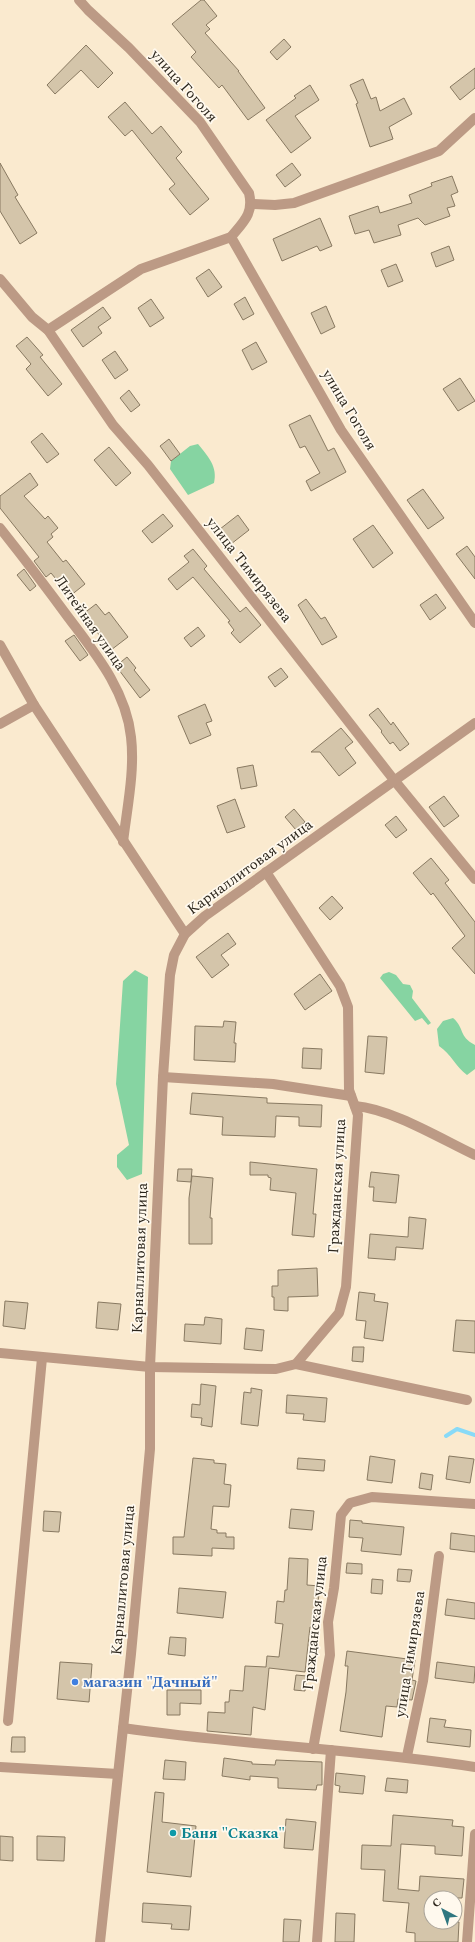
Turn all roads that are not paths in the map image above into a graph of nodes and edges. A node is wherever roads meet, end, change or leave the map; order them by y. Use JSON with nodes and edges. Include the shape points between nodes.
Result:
{"nodes":[{"id":1,"x":79,"y":0,"type":"edge"},
{"id":2,"x":475,"y":118,"type":"edge"},
{"id":3,"x":252,"y":204,"type":"junction"},
{"id":4,"x":231,"y":237,"type":"junction"},
{"id":5,"x":0,"y":279,"type":"edge"},
{"id":6,"x":48,"y":330,"type":"junction"},
{"id":7,"x":0,"y":528,"type":"edge"},
{"id":8,"x":475,"y":623,"type":"edge"},
{"id":9,"x":0,"y":645,"type":"edge"},
{"id":10,"x":34,"y":705,"type":"junction"},
{"id":11,"x":475,"y":723,"type":"edge"},
{"id":12,"x":0,"y":724,"type":"edge"},
{"id":13,"x":394,"y":780,"type":"junction"},
{"id":14,"x":124,"y":842,"type":"junction"},
{"id":15,"x":266,"y":872,"type":"junction"},
{"id":16,"x":475,"y":879,"type":"edge"},
{"id":17,"x":185,"y":934,"type":"junction"},
{"id":18,"x":163,"y":1076,"type":"junction"},
{"id":19,"x":353,"y":1101,"type":"junction"},
{"id":20,"x":475,"y":1155,"type":"edge"},
{"id":21,"x":0,"y":1353,"type":"edge"},
{"id":22,"x":42,"y":1358,"type":"junction"},
{"id":23,"x":296,"y":1364,"type":"junction"},
{"id":24,"x":150,"y":1367,"type":"junction"},
{"id":25,"x":467,"y":1400,"type":"dead end"},
{"id":26,"x":475,"y":1504,"type":"edge"},
{"id":27,"x":439,"y":1556,"type":"dead end"},
{"id":28,"x":8,"y":1721,"type":"dead end"},
{"id":29,"x":123,"y":1728,"type":"junction"},
{"id":30,"x":313,"y":1749,"type":"junction"},
{"id":31,"x":331,"y":1750,"type":"junction"},
{"id":32,"x":407,"y":1756,"type":"junction"},
{"id":33,"x":0,"y":1767,"type":"edge"},
{"id":34,"x":475,"y":1767,"type":"edge"},
{"id":35,"x":118,"y":1774,"type":"junction"},
{"id":36,"x":475,"y":1834,"type":"edge"},
{"id":37,"x":100,"y":1942,"type":"edge"},
{"id":38,"x":317,"y":1942,"type":"edge"},
{"id":39,"x":467,"y":1942,"type":"edge"}],
"edges":[{"from":1,"to":3,"type":"street","name":"улица Гоголя","via":[[200,122],[249,193]]},
{"from":2,"to":3,"type":"street","via":[[439,151],[294,203],[275,206]]},
{"from":3,"to":4,"type":"street","via":[[248,216]]},
{"from":4,"to":6,"type":"street","via":[[141,269]]},
{"from":4,"to":8,"type":"street","name":"улица Гоголя","via":[[341,430]]},
{"from":5,"to":6,"type":"street","name":"улица Тимирязева","via":[[32,317]]},
{"from":6,"to":13,"type":"street","name":"улица Тимирязева","via":[[113,425],[148,465]]},
{"from":7,"to":14,"type":"street","name":"Литейная улица","via":[[100,659],[125,710],[131,736],[132,763]]},
{"from":9,"to":10,"type":"street"},
{"from":10,"to":12,"type":"street"},
{"from":10,"to":14,"type":"street"},
{"from":11,"to":13,"type":"street","name":"Карналлитовая улица"},
{"from":13,"to":15,"type":"street","name":"Карналлитовая улица"},
{"from":13,"to":16,"type":"street","name":"улица Тимирязева"},
{"from":14,"to":17,"type":"street"},
{"from":15,"to":17,"type":"street","name":"Карналлитовая улица","via":[[205,916]]},
{"from":15,"to":19,"type":"street","name":"Гражданская улица","via":[[328,965],[343,993],[348,1007],[349,1090]]},
{"from":17,"to":18,"type":"street","name":"Карналлитовая улица","via":[[174,955],[170,974]]},
{"from":18,"to":19,"type":"street","via":[[273,1084]]},
{"from":18,"to":24,"type":"street","name":"Карналлитовая улица"},
{"from":19,"to":20,"type":"street","via":[[386,1113]]},
{"from":19,"to":23,"type":"street","name":"Гражданская улица","via":[[358,1115],[346,1287],[340,1313]]},
{"from":21,"to":22,"type":"street"},
{"from":22,"to":24,"type":"street"},
{"from":22,"to":28,"type":"street"},
{"from":23,"to":24,"type":"street","via":[[276,1369]]},
{"from":23,"to":25,"type":"street"},
{"from":24,"to":29,"type":"street","name":"Карналлитовая улица","via":[[150,1449]]},
{"from":26,"to":30,"type":"street","name":"Гражданская улица","via":[[372,1497],[350,1503],[341,1515],[328,1622],[330,1655]]},
{"from":27,"to":32,"type":"street","name":"улица Тимирязева","via":[[423,1681]]},
{"from":29,"to":30,"type":"street","via":[[189,1738]]},
{"from":29,"to":35,"type":"street","name":"Карналлитовая улица"},
{"from":30,"to":31,"type":"street"},
{"from":31,"to":32,"type":"street"},
{"from":31,"to":38,"type":"street"},
{"from":32,"to":34,"type":"street"},
{"from":33,"to":35,"type":"street"},
{"from":35,"to":37,"type":"street","name":"Карналлитовая улица"},
{"from":36,"to":39,"type":"street"}]}
